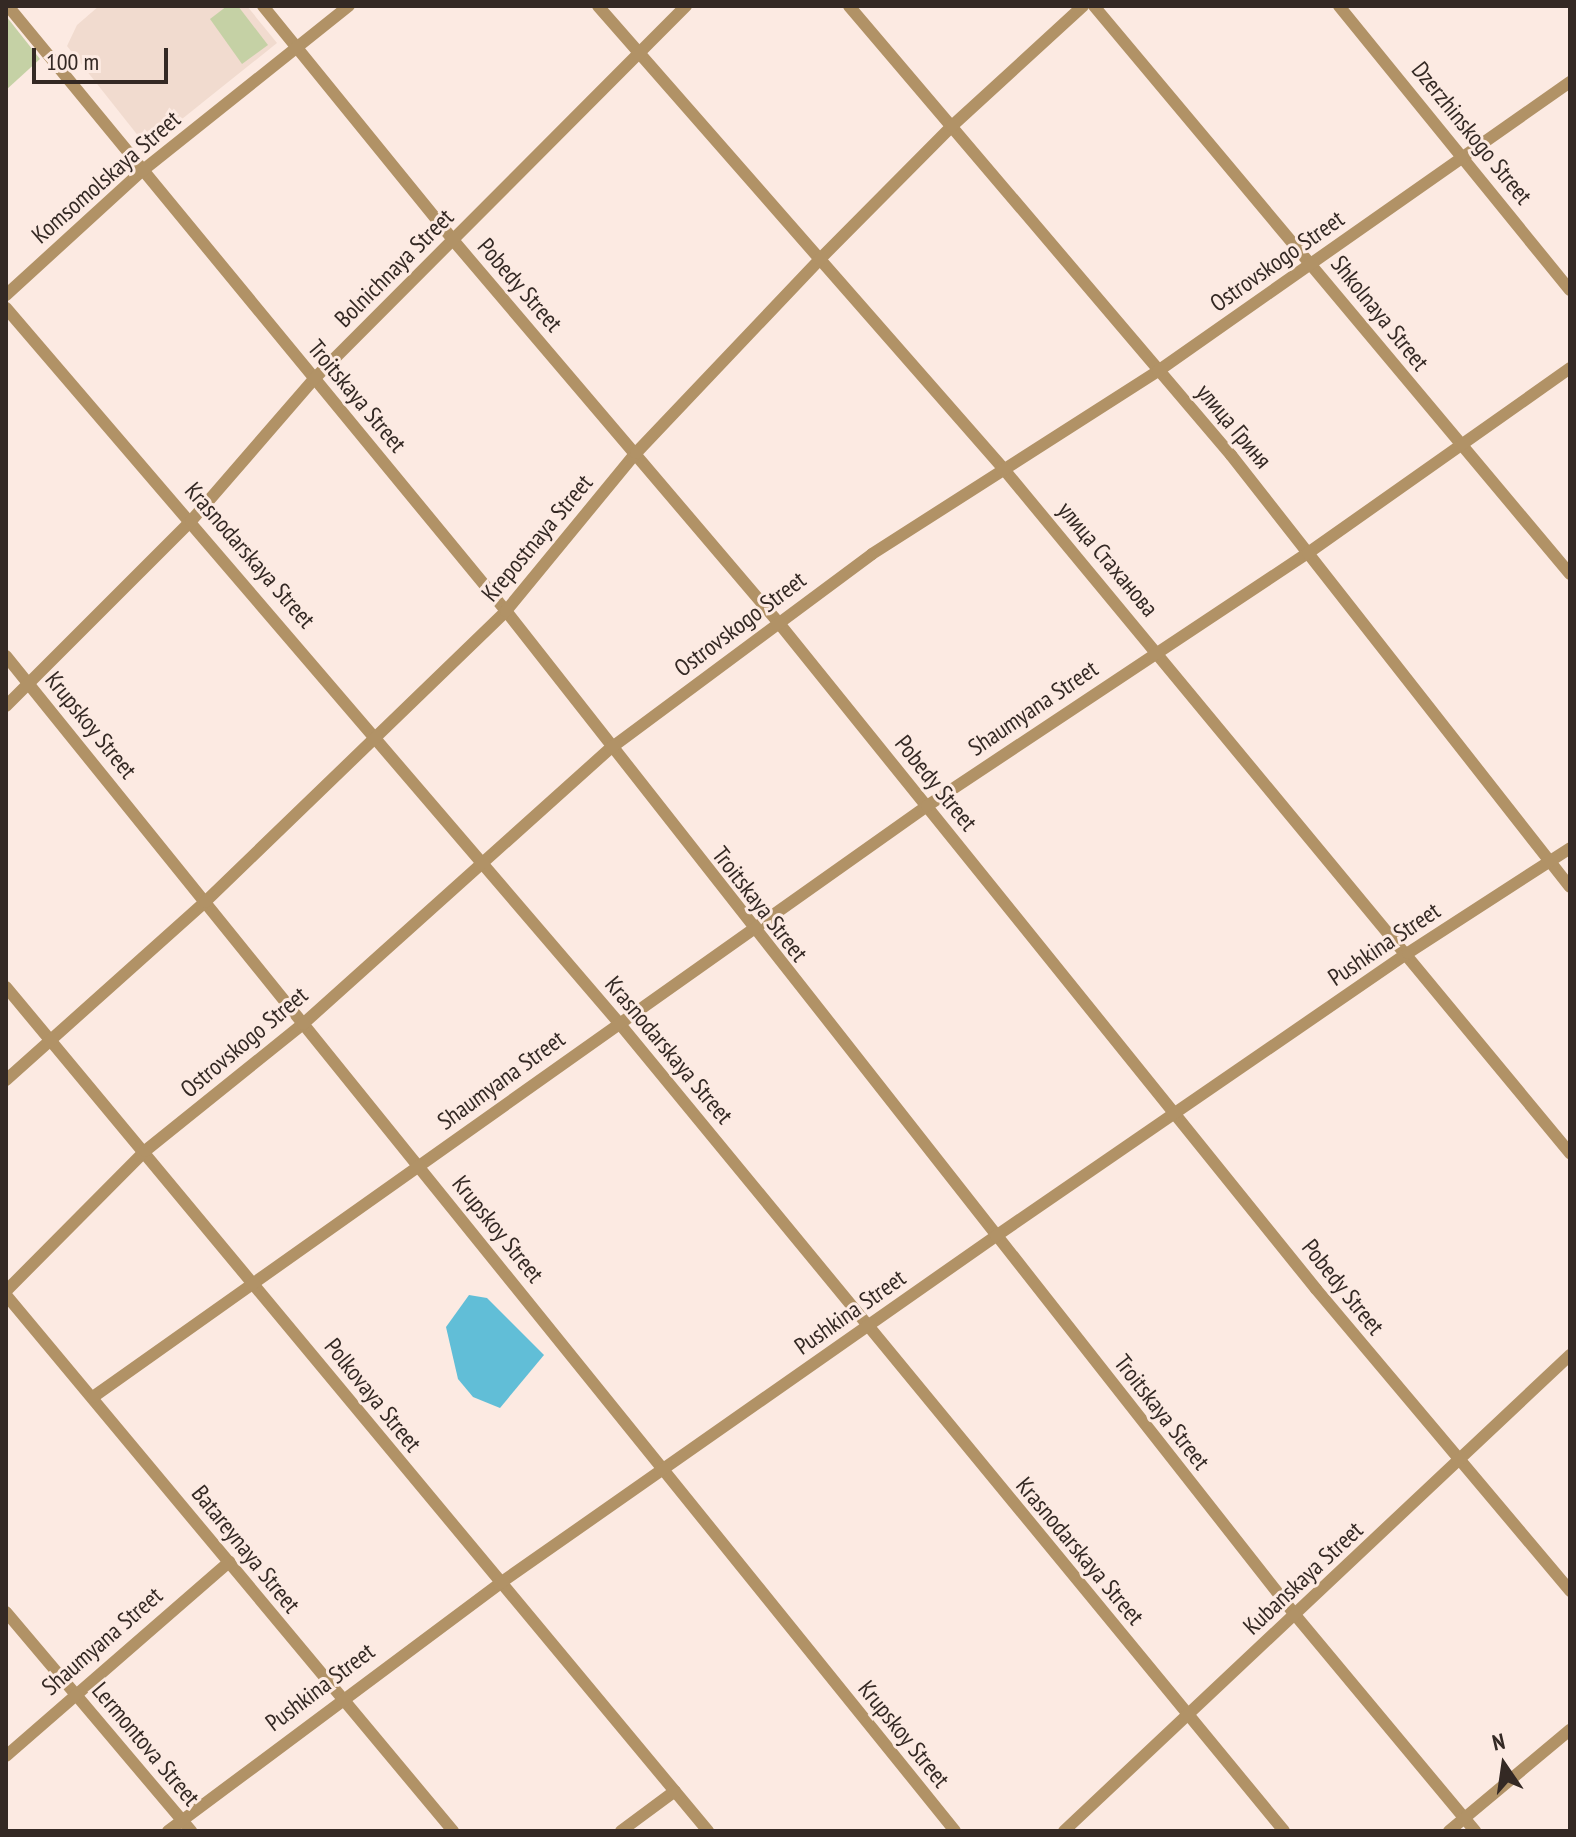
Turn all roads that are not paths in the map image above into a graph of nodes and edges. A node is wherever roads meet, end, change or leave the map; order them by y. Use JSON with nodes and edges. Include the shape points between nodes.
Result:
{"nodes":[{"id":1,"x":8,"y":6,"type":"edge"},
{"id":2,"x":263,"y":6,"type":"edge"},
{"id":3,"x":349,"y":6,"type":"edge"},
{"id":4,"x":598,"y":6,"type":"edge"},
{"id":5,"x":686,"y":6,"type":"edge"},
{"id":6,"x":849,"y":6,"type":"edge"},
{"id":7,"x":1083,"y":6,"type":"edge"},
{"id":8,"x":1094,"y":6,"type":"edge"},
{"id":9,"x":1339,"y":6,"type":"edge"},
{"id":10,"x":295,"y":46,"type":"junction"},
{"id":11,"x":641,"y":52,"type":"junction"},
{"id":12,"x":1570,"y":82,"type":"edge"},
{"id":13,"x":952,"y":126,"type":"junction"},
{"id":14,"x":1463,"y":155,"type":"junction"},
{"id":15,"x":142,"y":171,"type":"junction"},
{"id":16,"x":453,"y":240,"type":"junction"},
{"id":17,"x":820,"y":259,"type":"junction"},
{"id":18,"x":1311,"y":264,"type":"junction"},
{"id":19,"x":1570,"y":290,"type":"edge"},
{"id":20,"x":6,"y":295,"type":"edge"},
{"id":21,"x":6,"y":308,"type":"edge"},
{"id":22,"x":1570,"y":368,"type":"edge"},
{"id":23,"x":1158,"y":371,"type":"junction"},
{"id":24,"x":314,"y":379,"type":"junction"},
{"id":25,"x":1462,"y":448,"type":"junction"},
{"id":26,"x":636,"y":453,"type":"junction"},
{"id":27,"x":1002,"y":467,"type":"junction"},
{"id":28,"x":191,"y":521,"type":"junction"},
{"id":29,"x":1308,"y":553,"type":"junction"},
{"id":30,"x":1570,"y":574,"type":"edge"},
{"id":31,"x":506,"y":611,"type":"junction"},
{"id":32,"x":778,"y":622,"type":"junction"},
{"id":33,"x":1157,"y":651,"type":"junction"},
{"id":34,"x":6,"y":656,"type":"edge"},
{"id":35,"x":29,"y":682,"type":"junction"},
{"id":36,"x":6,"y":706,"type":"edge"},
{"id":37,"x":378,"y":739,"type":"junction"},
{"id":38,"x":611,"y":748,"type":"junction"},
{"id":39,"x":927,"y":806,"type":"junction"},
{"id":40,"x":1570,"y":848,"type":"edge"},
{"id":41,"x":1551,"y":861,"type":"junction"},
{"id":42,"x":481,"y":863,"type":"junction"},
{"id":43,"x":1570,"y":887,"type":"edge"},
{"id":44,"x":205,"y":902,"type":"junction"},
{"id":45,"x":753,"y":931,"type":"junction"},
{"id":46,"x":1408,"y":953,"type":"junction"},
{"id":47,"x":6,"y":987,"type":"edge"},
{"id":48,"x":619,"y":1023,"type":"junction"},
{"id":49,"x":303,"y":1024,"type":"junction"},
{"id":50,"x":51,"y":1041,"type":"junction"},
{"id":51,"x":6,"y":1080,"type":"edge"},
{"id":52,"x":1174,"y":1114,"type":"junction"},
{"id":53,"x":145,"y":1151,"type":"junction"},
{"id":54,"x":1570,"y":1153,"type":"edge"},
{"id":55,"x":419,"y":1166,"type":"junction"},
{"id":56,"x":996,"y":1236,"type":"junction"},
{"id":57,"x":254,"y":1285,"type":"junction"},
{"id":58,"x":6,"y":1293,"type":"edge"},
{"id":59,"x":867,"y":1326,"type":"junction"},
{"id":60,"x":1570,"y":1355,"type":"edge"},
{"id":61,"x":93,"y":1397,"type":"junction"},
{"id":62,"x":1457,"y":1460,"type":"junction"},
{"id":63,"x":664,"y":1472,"type":"junction"},
{"id":64,"x":229,"y":1562,"type":"junction"},
{"id":65,"x":499,"y":1584,"type":"junction"},
{"id":66,"x":1570,"y":1591,"type":"edge"},
{"id":67,"x":6,"y":1612,"type":"edge"},
{"id":68,"x":1296,"y":1616,"type":"junction"},
{"id":69,"x":73,"y":1693,"type":"junction"},
{"id":70,"x":340,"y":1698,"type":"junction"},
{"id":71,"x":1187,"y":1714,"type":"junction"},
{"id":72,"x":1570,"y":1730,"type":"edge"},
{"id":73,"x":6,"y":1756,"type":"edge"},
{"id":74,"x":675,"y":1791,"type":"junction"},
{"id":75,"x":1465,"y":1819,"type":"junction"},
{"id":76,"x":186,"y":1826,"type":"edge"},
{"id":77,"x":168,"y":1831,"type":"edge"},
{"id":78,"x":453,"y":1831,"type":"edge"},
{"id":79,"x":621,"y":1831,"type":"edge"},
{"id":80,"x":708,"y":1831,"type":"edge"},
{"id":81,"x":955,"y":1831,"type":"edge"},
{"id":82,"x":1064,"y":1831,"type":"edge"},
{"id":83,"x":1284,"y":1831,"type":"edge"},
{"id":84,"x":1449,"y":1831,"type":"edge"},
{"id":85,"x":1475,"y":1831,"type":"edge"}],
"edges":[{"from":1,"to":15,"type":"street","name":"Troitskaya Street"},
{"from":2,"to":10,"type":"street","name":"Pobedy Street"},
{"from":3,"to":10,"type":"street","name":"Komsomolskaya Street"},
{"from":4,"to":11,"type":"street","name":"улица Стаханова"},
{"from":5,"to":11,"type":"street","name":"Bolnichnaya Street"},
{"from":6,"to":13,"type":"street","name":"улица Гриня"},
{"from":7,"to":13,"type":"street","name":"Krepostnaya Street"},
{"from":8,"to":18,"type":"street","name":"Shkolnaya Street"},
{"from":9,"to":14,"type":"street","name":"Dzerzhinskogo Street"},
{"from":10,"to":15,"type":"street","name":"Komsomolskaya Street"},
{"from":10,"to":16,"type":"street","name":"Pobedy Street"},
{"from":11,"to":16,"type":"street","name":"Bolnichnaya Street"},
{"from":11,"to":17,"type":"street","name":"улица Стаханова"},
{"from":12,"to":14,"type":"street","name":"Ostrovskogo Street"},
{"from":13,"to":17,"type":"street","name":"Krepostnaya Street"},
{"from":13,"to":23,"type":"street","name":"улица Гриня"},
{"from":14,"to":18,"type":"street","name":"Ostrovskogo Street"},
{"from":14,"to":19,"type":"street","name":"Dzerzhinskogo Street"},
{"from":15,"to":20,"type":"street","name":"Komsomolskaya Street"},
{"from":15,"to":24,"type":"street","name":"Troitskaya Street"},
{"from":16,"to":24,"type":"street","name":"Bolnichnaya Street"},
{"from":16,"to":26,"type":"street","name":"Pobedy Street"},
{"from":17,"to":26,"type":"street","name":"Krepostnaya Street"},
{"from":17,"to":27,"type":"street","name":"улица Стаханова"},
{"from":18,"to":23,"type":"street","name":"Ostrovskogo Street"},
{"from":18,"to":25,"type":"street","name":"Shkolnaya Street"},
{"from":21,"to":28,"type":"street","name":"Krasnodarskaya Street"},
{"from":22,"to":25,"type":"street","name":"Shaumyana Street"},
{"from":23,"to":27,"type":"street","name":"Ostrovskogo Street"},
{"from":23,"to":29,"type":"street","name":"улица Гриня"},
{"from":24,"to":28,"type":"street","name":"Bolnichnaya Street"},
{"from":24,"to":31,"type":"street","name":"Troitskaya Street"},
{"from":25,"to":29,"type":"street","name":"Shaumyana Street"},
{"from":25,"to":30,"type":"street","name":"Shkolnaya Street"},
{"from":26,"to":31,"type":"street","name":"Krepostnaya Street"},
{"from":26,"to":32,"type":"street","name":"Pobedy Street"},
{"from":27,"to":32,"type":"street","name":"Ostrovskogo Street"},
{"from":27,"to":33,"type":"street","name":"улица Стаханова"},
{"from":28,"to":35,"type":"street","name":"Bolnichnaya Street"},
{"from":28,"to":37,"type":"street","name":"Krasnodarskaya Street"},
{"from":29,"to":33,"type":"street","name":"Shaumyana Street"},
{"from":29,"to":41,"type":"street","name":"улица Гриня"},
{"from":31,"to":37,"type":"street","name":"Krepostnaya Street"},
{"from":31,"to":38,"type":"street","name":"Troitskaya Street"},
{"from":32,"to":38,"type":"street","name":"Ostrovskogo Street"},
{"from":32,"to":39,"type":"street","name":"Pobedy Street"},
{"from":33,"to":39,"type":"street","name":"Shaumyana Street"},
{"from":33,"to":46,"type":"street","name":"улица Стаханова"},
{"from":34,"to":35,"type":"street","name":"Krupskoy Street"},
{"from":35,"to":36,"type":"street","name":"Bolnichnaya Street"},
{"from":35,"to":44,"type":"street","name":"Krupskoy Street"},
{"from":37,"to":42,"type":"street","name":"Krasnodarskaya Street"},
{"from":37,"to":44,"type":"street","name":"Krepostnaya Street"},
{"from":38,"to":42,"type":"street","name":"Ostrovskogo Street"},
{"from":38,"to":45,"type":"street","name":"Troitskaya Street"},
{"from":39,"to":45,"type":"street","name":"Shaumyana Street"},
{"from":39,"to":52,"type":"street","name":"Pobedy Street"},
{"from":40,"to":41,"type":"street","name":"Pushkina Street"},
{"from":41,"to":43,"type":"street","name":"улица Гриня"},
{"from":41,"to":46,"type":"street","name":"Pushkina Street"},
{"from":42,"to":48,"type":"street","name":"Krasnodarskaya Street"},
{"from":42,"to":49,"type":"street","name":"Ostrovskogo Street"},
{"from":44,"to":49,"type":"street","name":"Krupskoy Street"},
{"from":44,"to":50,"type":"street","name":"Krepostnaya Street"},
{"from":45,"to":48,"type":"street","name":"Shaumyana Street"},
{"from":45,"to":56,"type":"street","name":"Troitskaya Street"},
{"from":46,"to":52,"type":"street","name":"Pushkina Street"},
{"from":46,"to":54,"type":"street","name":"улица Стаханова"},
{"from":47,"to":50,"type":"street","name":"Polkovaya Street"},
{"from":48,"to":55,"type":"street","name":"Shaumyana Street"},
{"from":48,"to":59,"type":"street","name":"Krasnodarskaya Street"},
{"from":49,"to":53,"type":"street","name":"Ostrovskogo Street"},
{"from":49,"to":55,"type":"street","name":"Krupskoy Street"},
{"from":50,"to":51,"type":"street","name":"Krepostnaya Street"},
{"from":50,"to":53,"type":"street","name":"Polkovaya Street"},
{"from":52,"to":56,"type":"street","name":"Pushkina Street"},
{"from":52,"to":62,"type":"street","name":"Pobedy Street"},
{"from":53,"to":57,"type":"street","name":"Polkovaya Street"},
{"from":53,"to":58,"type":"street","name":"Ostrovskogo Street"},
{"from":55,"to":57,"type":"street","name":"Shaumyana Street"},
{"from":55,"to":63,"type":"street","name":"Krupskoy Street"},
{"from":56,"to":59,"type":"street","name":"Pushkina Street"},
{"from":56,"to":68,"type":"street","name":"Troitskaya Street"},
{"from":57,"to":61,"type":"street","name":"Shaumyana Street"},
{"from":57,"to":65,"type":"street","name":"Polkovaya Street"},
{"from":58,"to":61,"type":"street","name":"Batareynaya Street"},
{"from":59,"to":63,"type":"street","name":"Pushkina Street"},
{"from":59,"to":71,"type":"street","name":"Krasnodarskaya Street"},
{"from":60,"to":62,"type":"street","name":"Kubanskaya Street"},
{"from":61,"to":64,"type":"street","name":"Batareynaya Street"},
{"from":62,"to":66,"type":"street","name":"Pobedy Street"},
{"from":62,"to":68,"type":"street","name":"Kubanskaya Street"},
{"from":63,"to":65,"type":"street","name":"Pushkina Street"},
{"from":63,"to":81,"type":"street","name":"Krupskoy Street"},
{"from":64,"to":69,"type":"street","name":"Shaumyana Street"},
{"from":64,"to":70,"type":"street","name":"Batareynaya Street"},
{"from":65,"to":70,"type":"street","name":"Pushkina Street"},
{"from":65,"to":74,"type":"street","name":"Polkovaya Street"},
{"from":67,"to":69,"type":"street","name":"Lermontova Street"},
{"from":68,"to":71,"type":"street","name":"Kubanskaya Street"},
{"from":68,"to":75,"type":"street","name":"Troitskaya Street"},
{"from":69,"to":73,"type":"street","name":"Shaumyana Street"},
{"from":69,"to":76,"type":"street","name":"Lermontova Street"},
{"from":70,"to":76,"type":"street","name":"Pushkina Street"},
{"from":70,"to":78,"type":"street","name":"Batareynaya Street"},
{"from":71,"to":82,"type":"street","name":"Kubanskaya Street"},
{"from":71,"to":83,"type":"street","name":"Krasnodarskaya Street"},
{"from":72,"to":75,"type":"street"},
{"from":74,"to":79,"type":"street"},
{"from":74,"to":80,"type":"street","name":"Polkovaya Street"},
{"from":75,"to":84,"type":"street"},
{"from":75,"to":85,"type":"street","name":"Troitskaya Street"},
{"from":76,"to":77,"type":"street","name":"Pushkina Street"}]}
